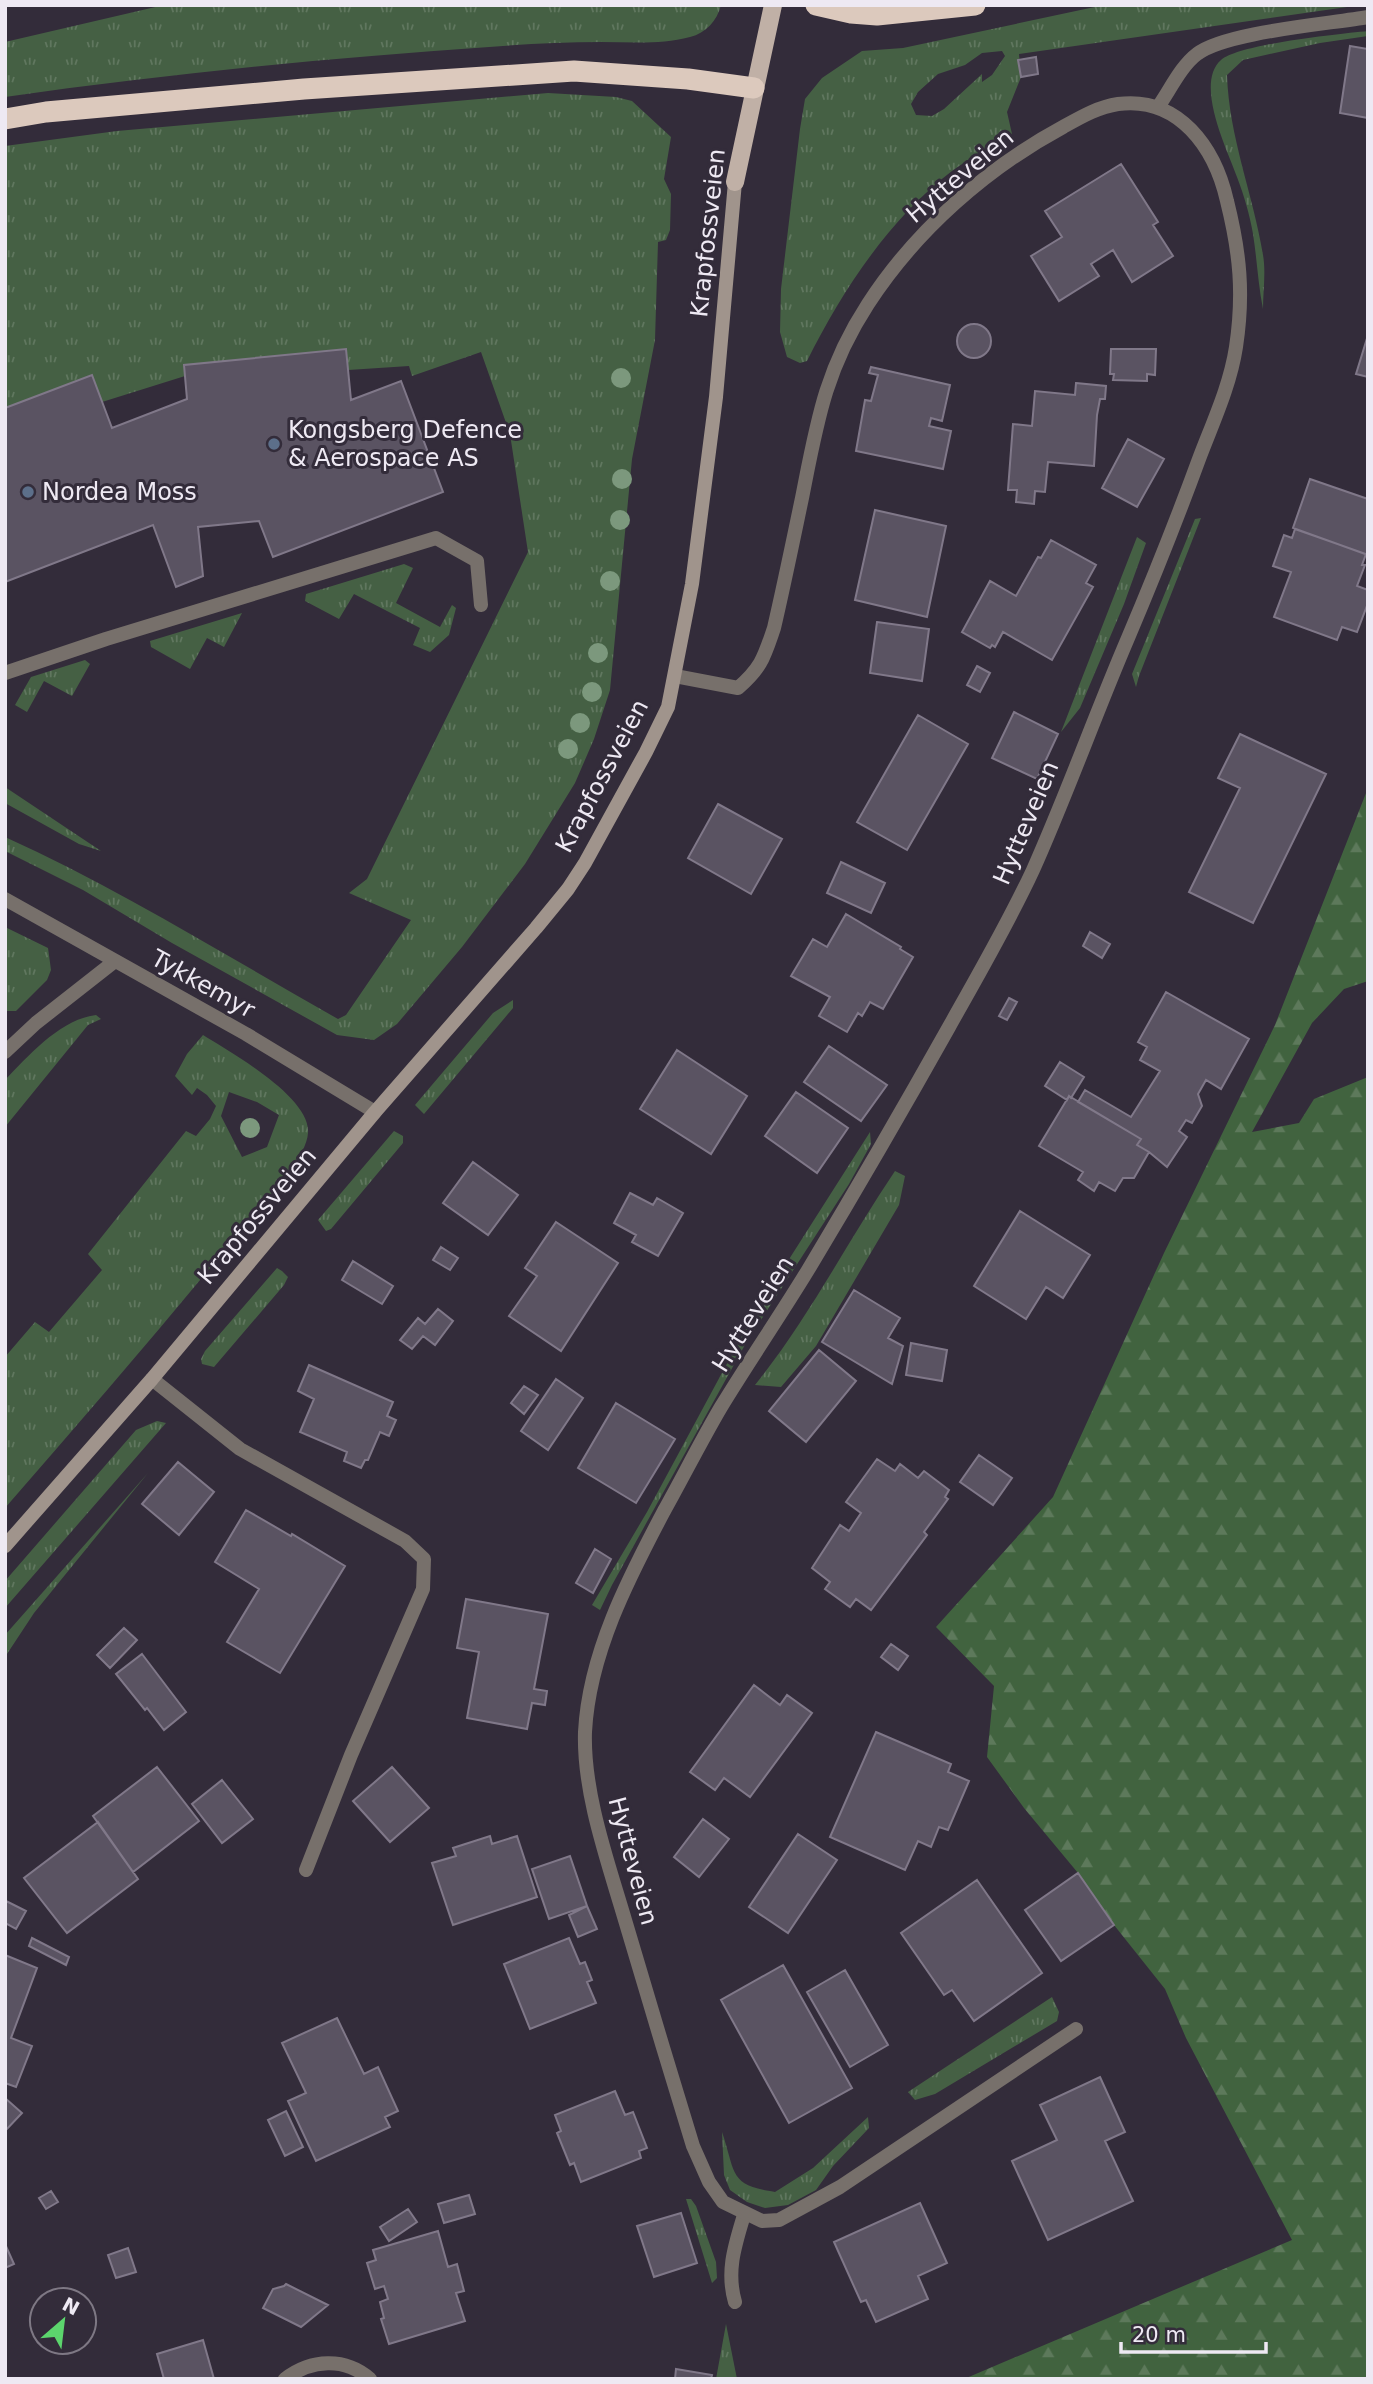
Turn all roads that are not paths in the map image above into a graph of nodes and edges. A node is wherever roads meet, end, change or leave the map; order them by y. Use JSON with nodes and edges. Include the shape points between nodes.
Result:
{"nodes":[{"id":1,"x":773,"y":5,"type":"edge"},
{"id":2,"x":816,"y":5,"type":"edge"},
{"id":3,"x":975,"y":5,"type":"edge"},
{"id":4,"x":1368,"y":17,"type":"edge"},
{"id":5,"x":754,"y":88,"type":"junction"},
{"id":6,"x":1158,"y":107,"type":"junction"},
{"id":7,"x":5,"y":119,"type":"edge"},
{"id":8,"x":735,"y":182,"type":"joint"},
{"id":9,"x":258,"y":594,"type":"junction"},
{"id":10,"x":270,"y":605,"type":"dead end"},
{"id":11,"x":481,"y":605,"type":"dead end"},
{"id":12,"x":5,"y":673,"type":"edge"},
{"id":13,"x":676,"y":676,"type":"junction"},
{"id":14,"x":5,"y":899,"type":"edge"},
{"id":15,"x":115,"y":961,"type":"junction"},
{"id":16,"x":5,"y":1052,"type":"edge"},
{"id":17,"x":375,"y":1112,"type":"junction"},
{"id":18,"x":152,"y":1380,"type":"junction"},
{"id":19,"x":5,"y":1546,"type":"edge"},
{"id":20,"x":306,"y":1870,"type":"dead end"},
{"id":21,"x":1076,"y":2029,"type":"dead end"},
{"id":22,"x":744,"y":2215,"type":"junction"},
{"id":23,"x":735,"y":2302,"type":"dead end"},
{"id":24,"x":285,"y":2379,"type":"edge"},
{"id":25,"x":370,"y":2379,"type":"edge"}],
"edges":[{"from":1,"to":5,"type":"main road","name":"Krapfossveien"},
{"from":2,"to":3,"type":"highway","via":[[877,15]]},
{"from":4,"to":6,"type":"street","via":[[1241,37],[1209,48],[1196,54]]},
{"from":5,"to":7,"type":"highway","via":[[574,71],[304,89]]},
{"from":5,"to":8,"type":"main road","name":"Krapfossveien"},
{"from":6,"to":13,"type":"street","name":"Hytteveien","via":[[1114,104],[1038,140],[982,181],[918,239],[864,310],[830,375],[775,628],[763,662],[738,688]]},
{"from":6,"to":22,"type":"street","name":"Hytteveien","via":[[1200,137],[1222,178],[1238,247],[1241,315],[1231,375],[1160,562],[1031,874],[903,1109],[723,1404],[644,1549],[610,1627],[590,1699],[585,1731],[592,1795],[663,2048],[709,2182],[723,2202]]},
{"from":8,"to":13,"type":"street","name":"Krapfossveien","via":[[716,397]]},
{"from":9,"to":10,"type":"street"},
{"from":9,"to":11,"type":"street","via":[[436,538],[477,561]]},
{"from":9,"to":12,"type":"street"},
{"from":13,"to":17,"type":"street","name":"Krapfossveien","via":[[668,707],[646,752],[568,889]]},
{"from":14,"to":15,"type":"street","name":"Tykkemyr"},
{"from":15,"to":16,"type":"street"},
{"from":15,"to":17,"type":"street","name":"Tykkemyr"},
{"from":17,"to":18,"type":"street","name":"Krapfossveien"},
{"from":18,"to":19,"type":"street","name":"Krapfossveien"},
{"from":18,"to":20,"type":"street","via":[[240,1449],[405,1541],[424,1559],[423,1589]]},
{"from":21,"to":22,"type":"street","via":[[794,2214],[762,2221]]},
{"from":22,"to":23,"type":"street","via":[[732,2253]]},
{"from":24,"to":25,"type":"street","via":[[314,2364],[335,2363],[361,2371]]}]}
